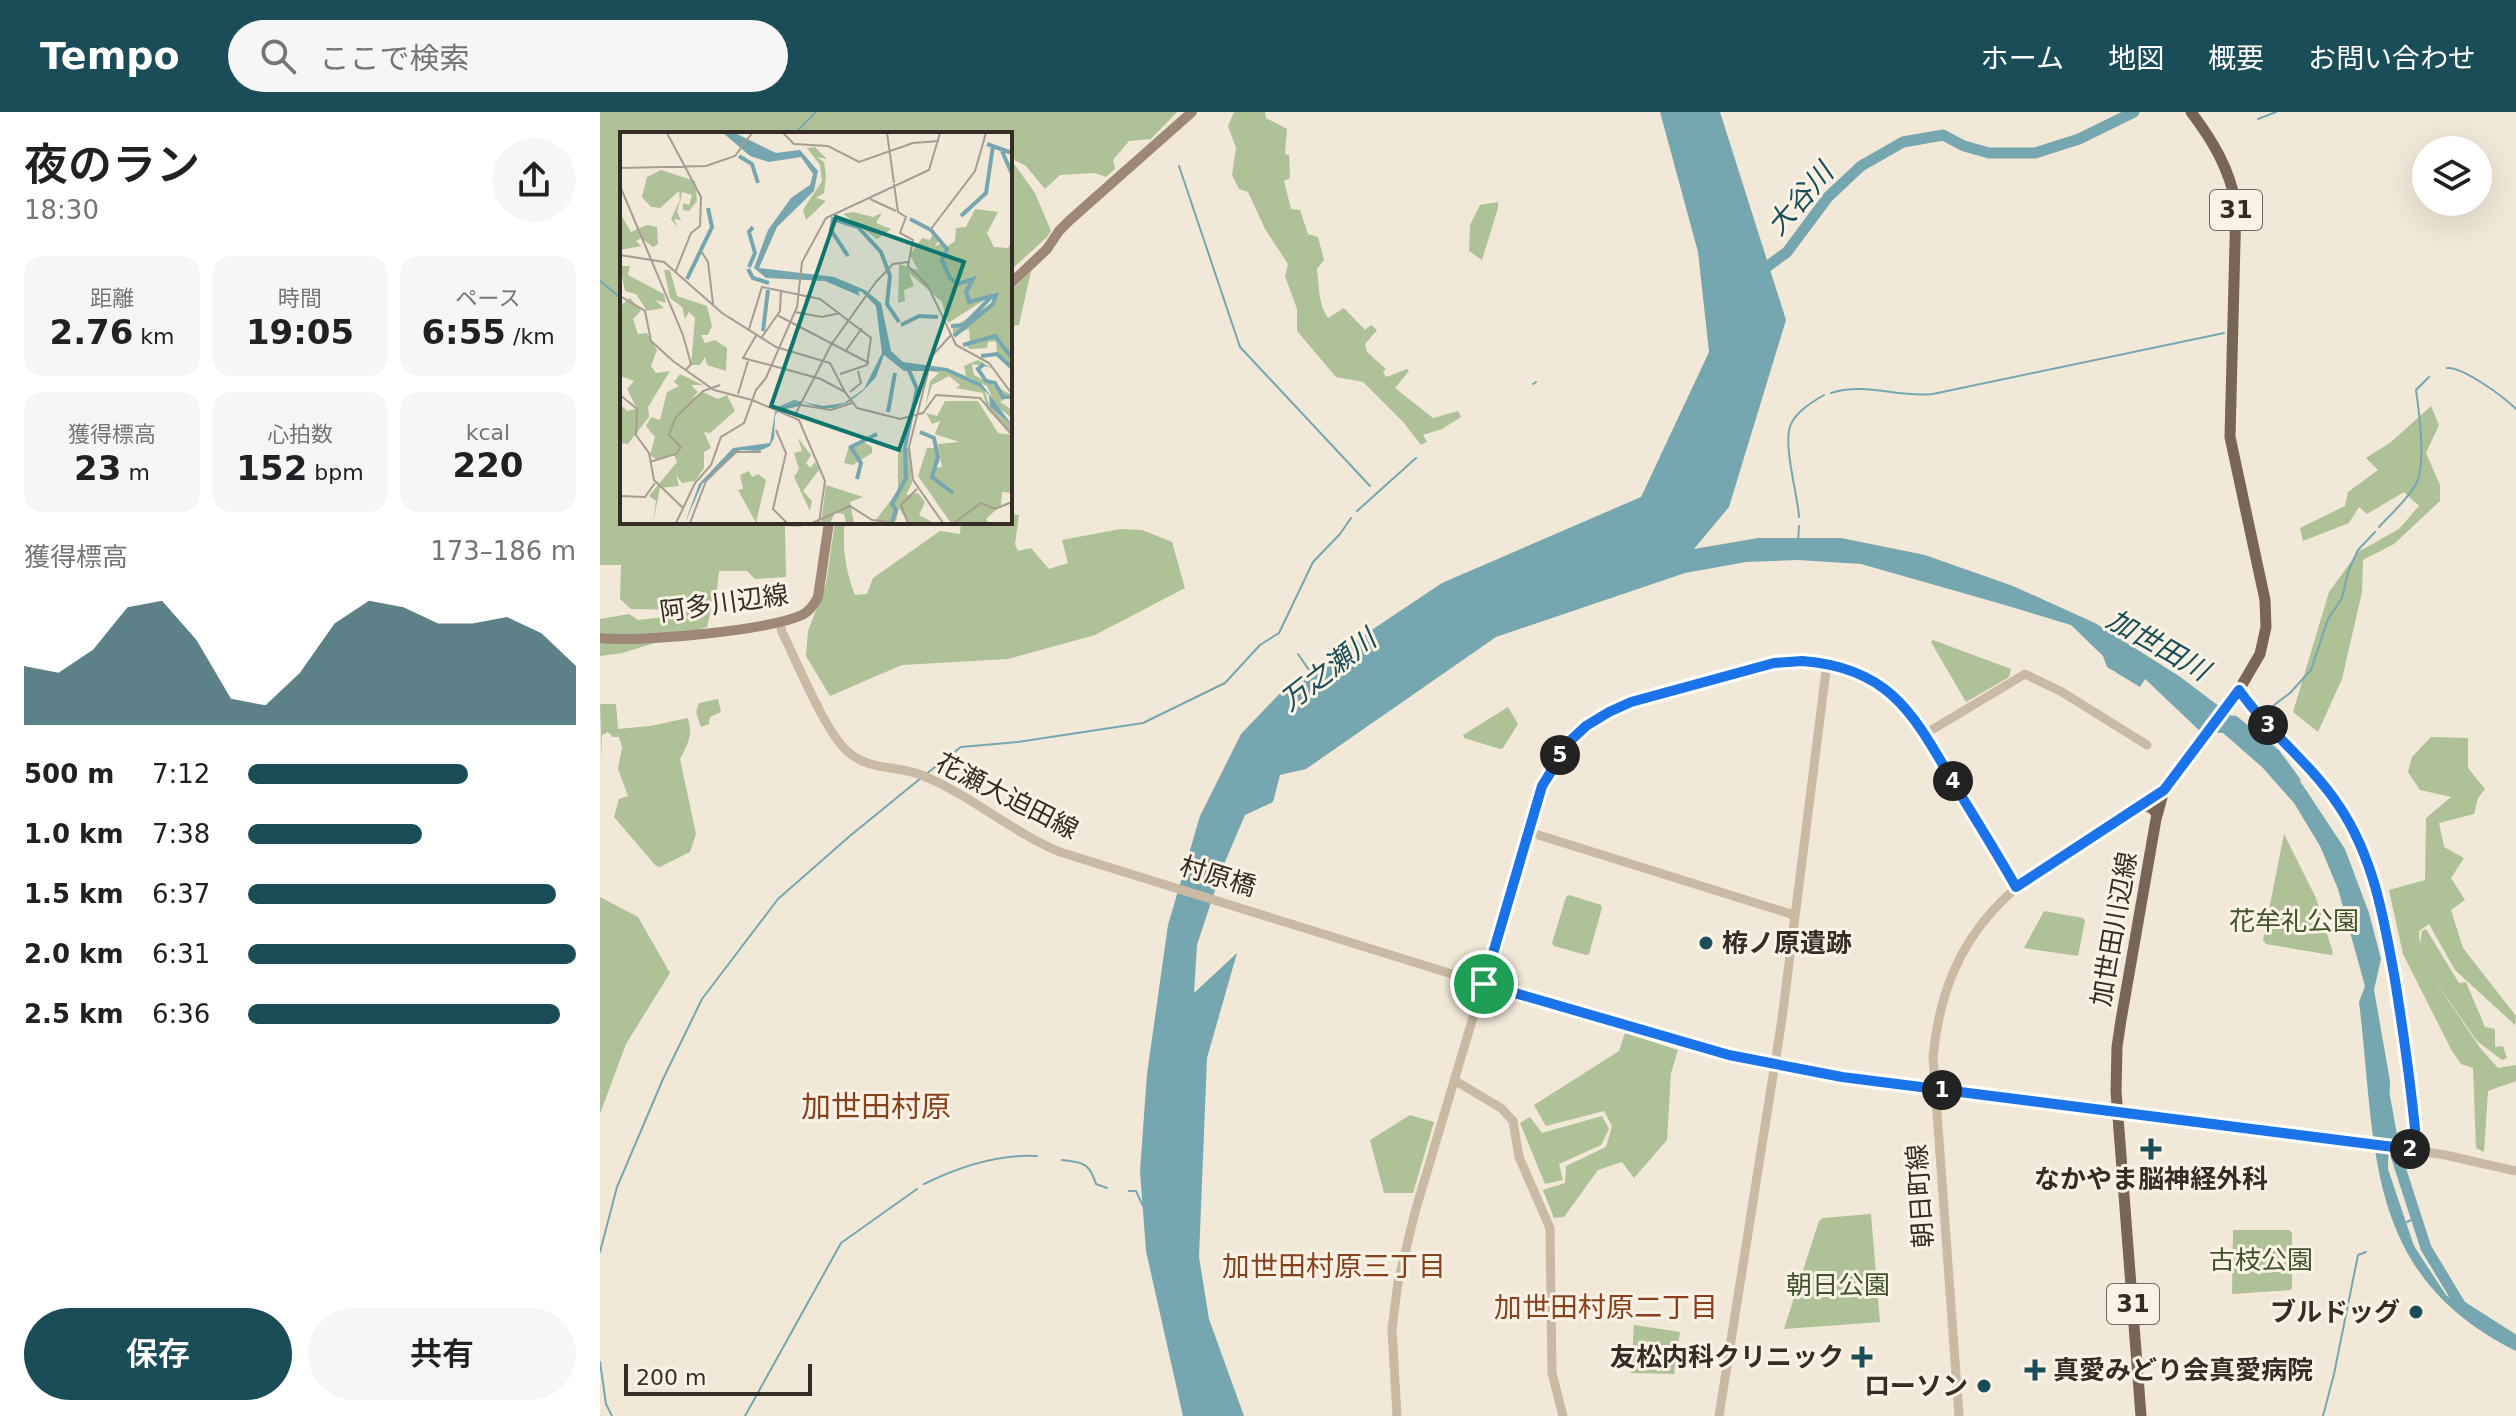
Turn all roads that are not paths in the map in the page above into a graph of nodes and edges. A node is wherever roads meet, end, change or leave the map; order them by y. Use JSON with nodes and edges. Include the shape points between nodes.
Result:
{"nodes":[{"id":1,"x":1192,"y":112,"type":"edge"},
{"id":2,"x":2191,"y":112,"type":"edge"},
{"id":3,"x":1012,"y":282,"type":"edge"},
{"id":4,"x":829,"y":524,"type":"edge"},
{"id":5,"x":780,"y":622,"type":"junction"},
{"id":6,"x":600,"y":638,"type":"edge"},
{"id":7,"x":1827,"y":663,"type":"junction"},
{"id":8,"x":2235,"y":694,"type":"junction"},
{"id":9,"x":1925,"y":734,"type":"junction"},
{"id":10,"x":2147,"y":745,"type":"dead end"},
{"id":11,"x":2164,"y":790,"type":"junction"},
{"id":12,"x":2141,"y":805,"type":"junction"},
{"id":13,"x":2157,"y":814,"type":"junction"},
{"id":14,"x":1529,"y":832,"type":"junction"},
{"id":15,"x":1152,"y":878,"type":"joint"},
{"id":16,"x":2016,"y":887,"type":"junction"},
{"id":17,"x":1794,"y":915,"type":"junction"},
{"id":18,"x":1484,"y":984,"type":"junction"},
{"id":19,"x":1774,"y":1065,"type":"junction"},
{"id":20,"x":1454,"y":1080,"type":"junction"},
{"id":21,"x":1934,"y":1089,"type":"junction"},
{"id":22,"x":2118,"y":1112,"type":"junction"},
{"id":23,"x":2415,"y":1150,"type":"junction"},
{"id":24,"x":2516,"y":1171,"type":"edge"},
{"id":25,"x":1397,"y":1416,"type":"edge"},
{"id":26,"x":1563,"y":1416,"type":"edge"},
{"id":27,"x":1719,"y":1416,"type":"edge"},
{"id":28,"x":1959,"y":1416,"type":"edge"},
{"id":29,"x":2141,"y":1416,"type":"edge"}],
"edges":[{"from":1,"to":3,"type":"main road","via":[[1070,220]]},
{"from":2,"to":8,"type":"main road","name":"加世田川辺線","number":"31","via":[[2217,150],[2236,204],[2230,437],[2266,616],[2260,654]]},
{"from":4,"to":5,"type":"main road","name":"阿多川辺線","via":[[818,597],[804,614]]},
{"from":5,"to":6,"type":"main road","name":"阿多川辺線"},
{"from":5,"to":15,"type":"street","name":"花瀬大迫田線","via":[[826,720],[846,750],[873,765],[940,783],[1045,846]]},
{"from":7,"to":9,"type":"street","via":[[1883,688]]},
{"from":7,"to":14,"type":"street","via":[[1774,663],[1609,712],[1586,726],[1555,762]]},
{"from":7,"to":17,"type":"street"},
{"from":8,"to":11,"type":"main road","name":"加世田川辺線","number":"31"},
{"from":8,"to":23,"type":"street","via":[[2325,786],[2366,857],[2394,973]]},
{"from":9,"to":10,"type":"street","via":[[2025,674]]},
{"from":9,"to":16,"type":"street"},
{"from":11,"to":12,"type":"street","name":"朝日町線"},
{"from":11,"to":13,"type":"main road","name":"加世田川辺線","number":"31"},
{"from":12,"to":13,"type":"main road"},
{"from":12,"to":16,"type":"street","name":"朝日町線"},
{"from":13,"to":22,"type":"main road","name":"加世田川辺線","number":"31","via":[[2117,1047]]},
{"from":14,"to":17,"type":"street"},
{"from":14,"to":18,"type":"street"},
{"from":15,"to":18,"type":"street","name":"村原橋"},
{"from":16,"to":21,"type":"street","name":"朝日町線","via":[[1980,925],[1945,991],[1934,1044]]},
{"from":17,"to":19,"type":"street"},
{"from":18,"to":19,"type":"street","name":"村原橋"},
{"from":18,"to":20,"type":"street"},
{"from":19,"to":21,"type":"street","name":"村原橋"},
{"from":19,"to":27,"type":"street"},
{"from":20,"to":25,"type":"street","via":[[1398,1282],[1392,1344]]},
{"from":20,"to":26,"type":"street","via":[[1513,1121],[1519,1157],[1550,1228],[1552,1373]]},
{"from":21,"to":22,"type":"street","name":"村原橋"},
{"from":21,"to":28,"type":"street","name":"朝日町線"},
{"from":22,"to":23,"type":"street","name":"村原橋"},
{"from":22,"to":29,"type":"main road","name":"加世田川辺線","number":"31"},
{"from":23,"to":24,"type":"street","name":"村原橋"}]}
